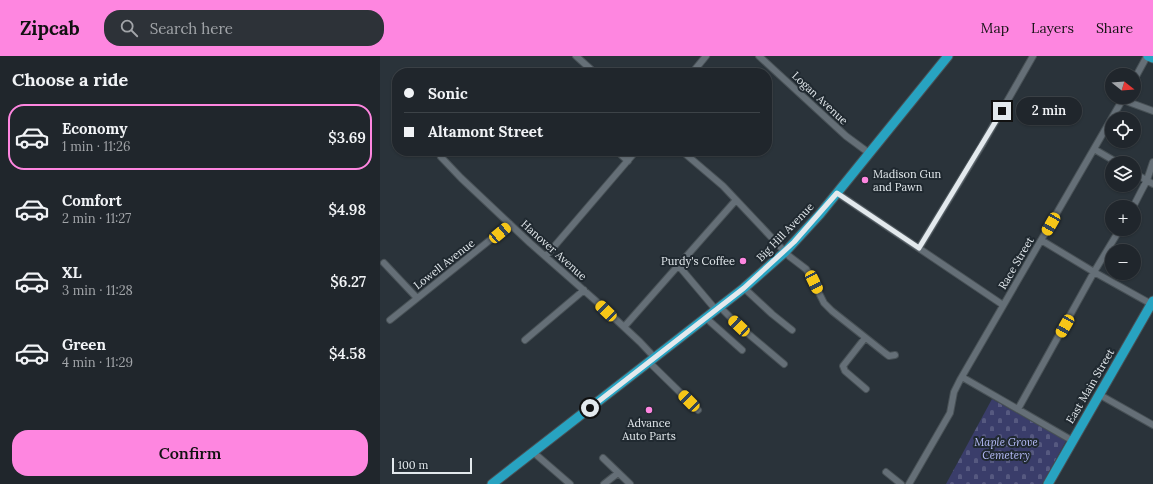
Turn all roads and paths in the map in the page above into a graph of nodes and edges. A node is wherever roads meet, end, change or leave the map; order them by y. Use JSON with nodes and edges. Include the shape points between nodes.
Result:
{"nodes":[{"id":1,"x":576,"y":56,"type":"edge"},
{"id":2,"x":706,"y":56,"type":"edge"},
{"id":3,"x":759,"y":56,"type":"edge"},
{"id":4,"x":948,"y":56,"type":"edge"},
{"id":5,"x":1033,"y":56,"type":"edge"},
{"id":6,"x":1148,"y":56,"type":"edge"},
{"id":7,"x":1153,"y":58,"type":"edge"},
{"id":8,"x":589,"y":68,"type":"edge"},
{"id":9,"x":696,"y":68,"type":"edge"},
{"id":10,"x":1141,"y":68,"type":"edge"},
{"id":11,"x":1120,"y":104,"type":"edge"},
{"id":12,"x":1137,"y":104,"type":"edge"},
{"id":13,"x":1153,"y":111,"type":"edge"},
{"id":14,"x":1094,"y":149,"type":"junction"},
{"id":15,"x":869,"y":153,"type":"junction"},
{"id":16,"x":622,"y":156,"type":"edge"},
{"id":17,"x":632,"y":156,"type":"edge"},
{"id":18,"x":688,"y":156,"type":"edge"},
{"id":19,"x":1106,"y":156,"type":"edge"},
{"id":20,"x":441,"y":157,"type":"dead end"},
{"id":21,"x":628,"y":161,"type":"junction"},
{"id":22,"x":1153,"y":162,"type":"edge"},
{"id":23,"x":1141,"y":176,"type":"edge"},
{"id":24,"x":1150,"y":182,"type":"edge"},
{"id":25,"x":837,"y":193,"type":"junction"},
{"id":26,"x":736,"y":200,"type":"junction"},
{"id":27,"x":1138,"y":200,"type":"edge"},
{"id":28,"x":510,"y":224,"type":"junction"},
{"id":29,"x":1116,"y":236,"type":"edge"},
{"id":30,"x":1041,"y":240,"type":"junction"},
{"id":31,"x":919,"y":248,"type":"junction"},
{"id":32,"x":786,"y":251,"type":"junction"},
{"id":33,"x":546,"y":256,"type":"junction"},
{"id":34,"x":384,"y":264,"type":"dead end"},
{"id":35,"x":678,"y":264,"type":"junction"},
{"id":36,"x":1094,"y":272,"type":"junction"},
{"id":37,"x":744,"y":288,"type":"junction"},
{"id":38,"x":584,"y":290,"type":"junction"},
{"id":39,"x":417,"y":298,"type":"junction"},
{"id":40,"x":1152,"y":303,"type":"edge"},
{"id":41,"x":1003,"y":305,"type":"junction"},
{"id":42,"x":718,"y":308,"type":"junction"},
{"id":43,"x":706,"y":318,"type":"junction"},
{"id":44,"x":390,"y":320,"type":"dead end"},
{"id":45,"x":624,"y":327,"type":"junction"},
{"id":46,"x":792,"y":330,"type":"dead end"},
{"id":47,"x":865,"y":338,"type":"junction"},
{"id":48,"x":525,"y":340,"type":"dead end"},
{"id":49,"x":742,"y":350,"type":"dead end"},
{"id":50,"x":895,"y":355,"type":"dead end"},
{"id":51,"x":652,"y":360,"type":"junction"},
{"id":52,"x":784,"y":364,"type":"dead end"},
{"id":53,"x":962,"y":377,"type":"junction"},
{"id":54,"x":866,"y":389,"type":"dead end"},
{"id":55,"x":1100,"y":394,"type":"junction"},
{"id":56,"x":1018,"y":409,"type":"junction"},
{"id":57,"x":698,"y":410,"type":"dead end"},
{"id":58,"x":1153,"y":425,"type":"edge"},
{"id":59,"x":1073,"y":440,"type":"junction"},
{"id":60,"x":534,"y":452,"type":"junction"},
{"id":61,"x":603,"y":458,"type":"dead end"},
{"id":62,"x":886,"y":472,"type":"dead end"},
{"id":63,"x":618,"y":473,"type":"junction"},
{"id":64,"x":492,"y":484,"type":"edge"},
{"id":65,"x":570,"y":484,"type":"edge"},
{"id":66,"x":604,"y":484,"type":"edge"},
{"id":67,"x":630,"y":484,"type":"edge"},
{"id":68,"x":901,"y":484,"type":"edge"},
{"id":69,"x":909,"y":484,"type":"edge"},
{"id":70,"x":1048,"y":484,"type":"edge"}],
"edges":[{"from":1,"to":8,"type":"street"},
{"from":2,"to":9,"type":"street"},
{"from":3,"to":15,"type":"street","name":"Logan Avenue","via":[[846,136]]},
{"from":4,"to":15,"type":"main road","name":"Big Hill Avenue"},
{"from":5,"to":31,"type":"street"},
{"from":6,"to":7,"type":"main road"},
{"from":6,"to":10,"type":"street"},
{"from":11,"to":14,"type":"street","name":"Race Street"},
{"from":12,"to":13,"type":"street"},
{"from":14,"to":19,"type":"street"},
{"from":14,"to":30,"type":"street","name":"Race Street"},
{"from":15,"to":25,"type":"main road","name":"Big Hill Avenue"},
{"from":16,"to":21,"type":"street"},
{"from":17,"to":21,"type":"street"},
{"from":18,"to":26,"type":"street"},
{"from":20,"to":28,"type":"street","name":"Hanover Avenue"},
{"from":21,"to":33,"type":"street"},
{"from":22,"to":24,"type":"street"},
{"from":23,"to":24,"type":"street"},
{"from":24,"to":27,"type":"street"},
{"from":25,"to":31,"type":"street"},
{"from":25,"to":32,"type":"main road","name":"Big Hill Avenue"},
{"from":26,"to":32,"type":"street"},
{"from":26,"to":35,"type":"street"},
{"from":28,"to":33,"type":"street","name":"Hanover Avenue"},
{"from":28,"to":39,"type":"street","name":"Lowell Avenue"},
{"from":29,"to":36,"type":"street"},
{"from":30,"to":36,"type":"street"},
{"from":30,"to":41,"type":"street","name":"Race Street"},
{"from":31,"to":41,"type":"street"},
{"from":32,"to":37,"type":"main road","name":"Big Hill Avenue"},
{"from":32,"to":47,"type":"street","via":[[808,272],[826,306]]},
{"from":33,"to":38,"type":"street","name":"Hanover Avenue"},
{"from":34,"to":39,"type":"street"},
{"from":35,"to":42,"type":"street"},
{"from":35,"to":45,"type":"street"},
{"from":36,"to":40,"type":"street"},
{"from":36,"to":56,"type":"street"},
{"from":37,"to":42,"type":"main road","name":"Big Hill Avenue"},
{"from":37,"to":46,"type":"street"},
{"from":38,"to":45,"type":"street","name":"Hanover Avenue"},
{"from":38,"to":48,"type":"street"},
{"from":39,"to":44,"type":"street","name":"Lowell Avenue"},
{"from":40,"to":55,"type":"main road","name":"East Main Street"},
{"from":41,"to":53,"type":"street","name":"Race Street"},
{"from":42,"to":43,"type":"main road","name":"Big Hill Avenue"},
{"from":42,"to":52,"type":"street"},
{"from":43,"to":49,"type":"street"},
{"from":43,"to":51,"type":"main road","name":"Big Hill Avenue"},
{"from":45,"to":51,"type":"street","name":"Hanover Avenue"},
{"from":47,"to":50,"type":"street","via":[[887,355]]},
{"from":47,"to":54,"type":"street","via":[[843,366],[845,372]]},
{"from":51,"to":57,"type":"street","name":"Hanover Avenue"},
{"from":51,"to":60,"type":"main road","name":"Big Hill Avenue"},
{"from":53,"to":56,"type":"street"},
{"from":53,"to":69,"type":"street","name":"Race Street","via":[[954,392],[950,413]]},
{"from":55,"to":58,"type":"street"},
{"from":55,"to":59,"type":"main road","name":"East Main Street"},
{"from":56,"to":59,"type":"street"},
{"from":59,"to":70,"type":"main road","name":"East Main Street"},
{"from":60,"to":64,"type":"main road","name":"Big Hill Avenue"},
{"from":60,"to":65,"type":"street"},
{"from":61,"to":63,"type":"street"},
{"from":62,"to":68,"type":"street"},
{"from":63,"to":66,"type":"street"},
{"from":63,"to":67,"type":"street"}]}
